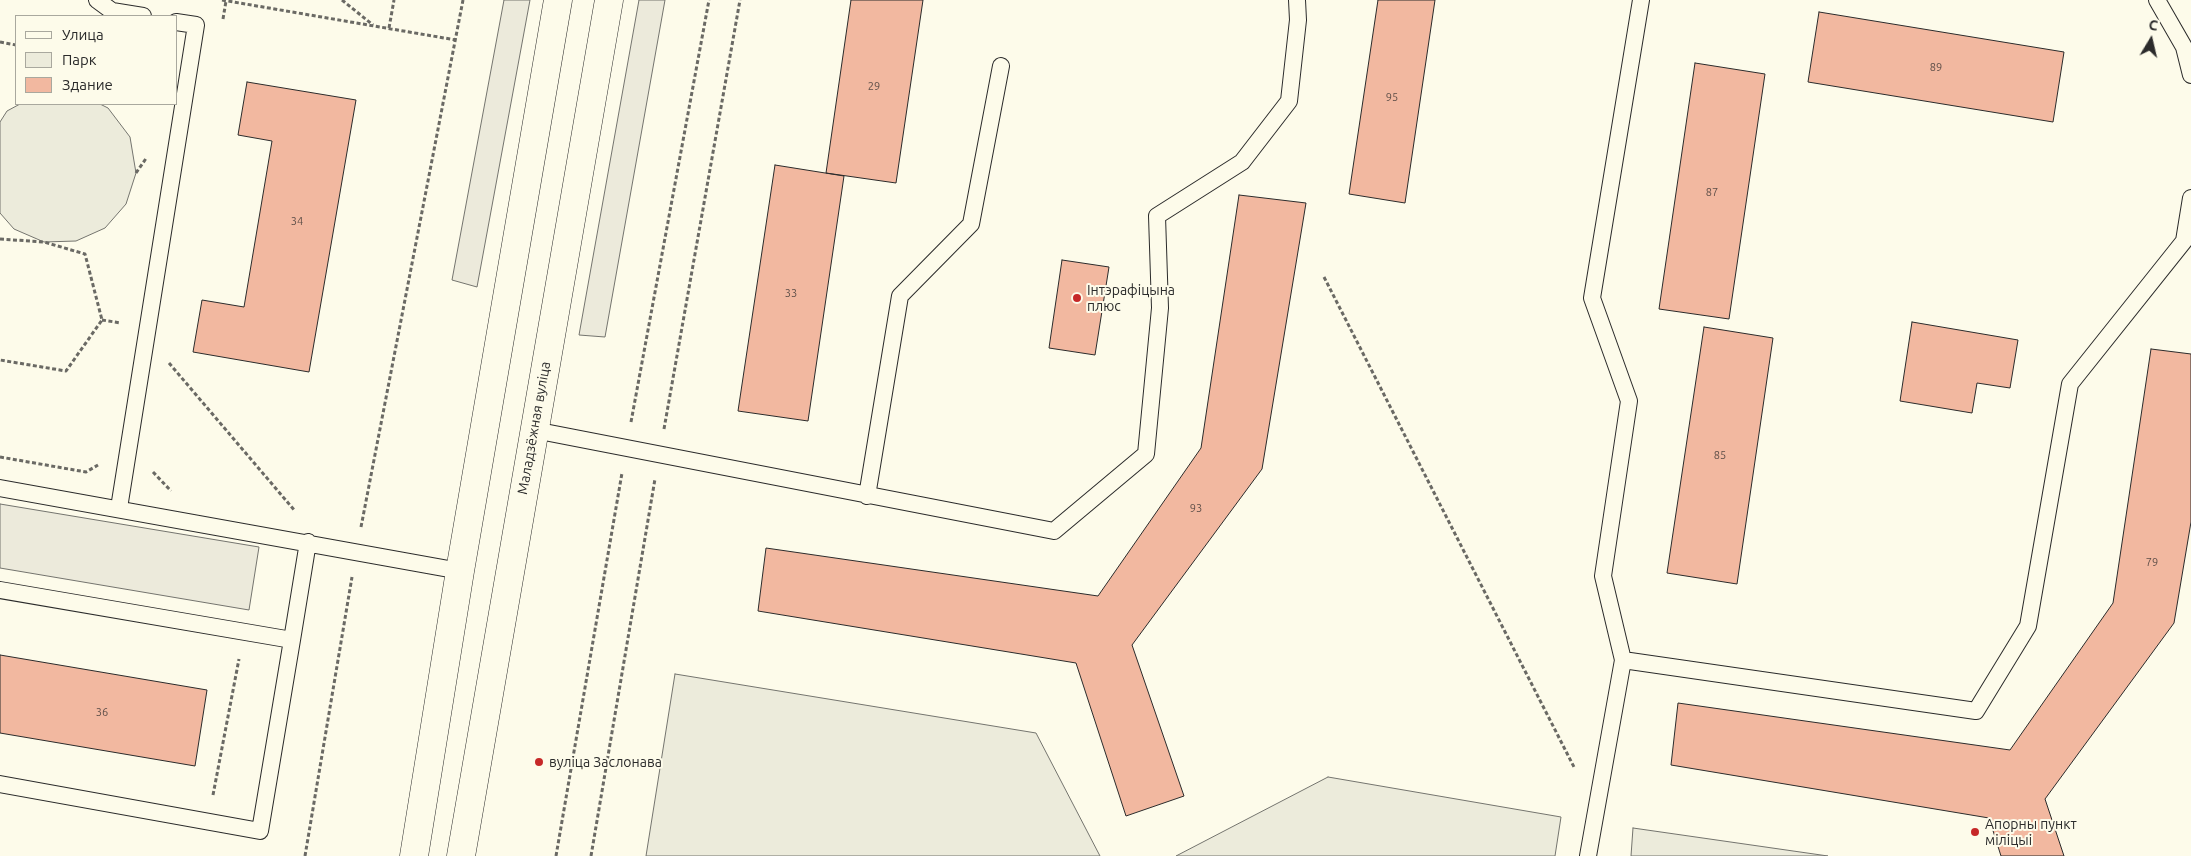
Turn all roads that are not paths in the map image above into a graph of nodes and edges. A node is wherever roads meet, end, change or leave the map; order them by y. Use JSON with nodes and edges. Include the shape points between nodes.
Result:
{"nodes":[{"id":1,"x":97,"y":0,"type":"edge"},
{"id":2,"x":558,"y":0,"type":"edge"},
{"id":3,"x":609,"y":0,"type":"edge"},
{"id":4,"x":1297,"y":0,"type":"edge"},
{"id":5,"x":1641,"y":0,"type":"edge"},
{"id":6,"x":2157,"y":0,"type":"edge"},
{"id":7,"x":137,"y":15,"type":"edge"},
{"id":8,"x":178,"y":22,"type":"edge"},
{"id":9,"x":2188,"y":45,"type":"edge"},
{"id":10,"x":1001,"y":66,"type":"dead end"},
{"id":11,"x":2191,"y":76,"type":"edge"},
{"id":12,"x":2191,"y":198,"type":"edge"},
{"id":13,"x":534,"y":430,"type":"junction"},
{"id":14,"x":0,"y":488,"type":"edge"},
{"id":15,"x":868,"y":496,"type":"junction"},
{"id":16,"x":119,"y":508,"type":"junction"},
{"id":17,"x":308,"y":542,"type":"junction"},
{"id":18,"x":460,"y":571,"type":"junction"},
{"id":19,"x":0,"y":590,"type":"edge"},
{"id":20,"x":292,"y":640,"type":"junction"},
{"id":21,"x":1623,"y":660,"type":"junction"},
{"id":22,"x":0,"y":784,"type":"edge"},
{"id":23,"x":414,"y":856,"type":"edge"},
{"id":24,"x":461,"y":856,"type":"edge"},
{"id":25,"x":1588,"y":856,"type":"edge"}],
"edges":[{"from":1,"to":7,"type":"lane","via":[[112,11]]},
{"from":2,"to":18,"type":"main road"},
{"from":3,"to":13,"type":"main road","name":"Маладзёжная вуліца"},
{"from":4,"to":15,"type":"lane","via":[[1298,20],[1289,101],[1242,162],[1157,216],[1160,308],[1146,454],[1054,531]]},
{"from":5,"to":21,"type":"lane","via":[[1592,298],[1629,401],[1603,576]]},
{"from":6,"to":9,"type":"lane"},
{"from":8,"to":16,"type":"lane","via":[[196,26]]},
{"from":9,"to":11,"type":"lane"},
{"from":10,"to":15,"type":"lane","via":[[971,224],[900,296]]},
{"from":12,"to":21,"type":"lane","via":[[2184,241],[2070,384],[2028,626],[1976,711]]},
{"from":13,"to":15,"type":"lane"},
{"from":13,"to":24,"type":"main road","name":"Маладзёжная вуліца"},
{"from":14,"to":16,"type":"lane"},
{"from":16,"to":17,"type":"lane"},
{"from":17,"to":18,"type":"lane"},
{"from":17,"to":20,"type":"lane"},
{"from":18,"to":23,"type":"main road"},
{"from":19,"to":20,"type":"lane"},
{"from":20,"to":22,"type":"lane","via":[[260,831]]},
{"from":21,"to":25,"type":"lane"}]}
